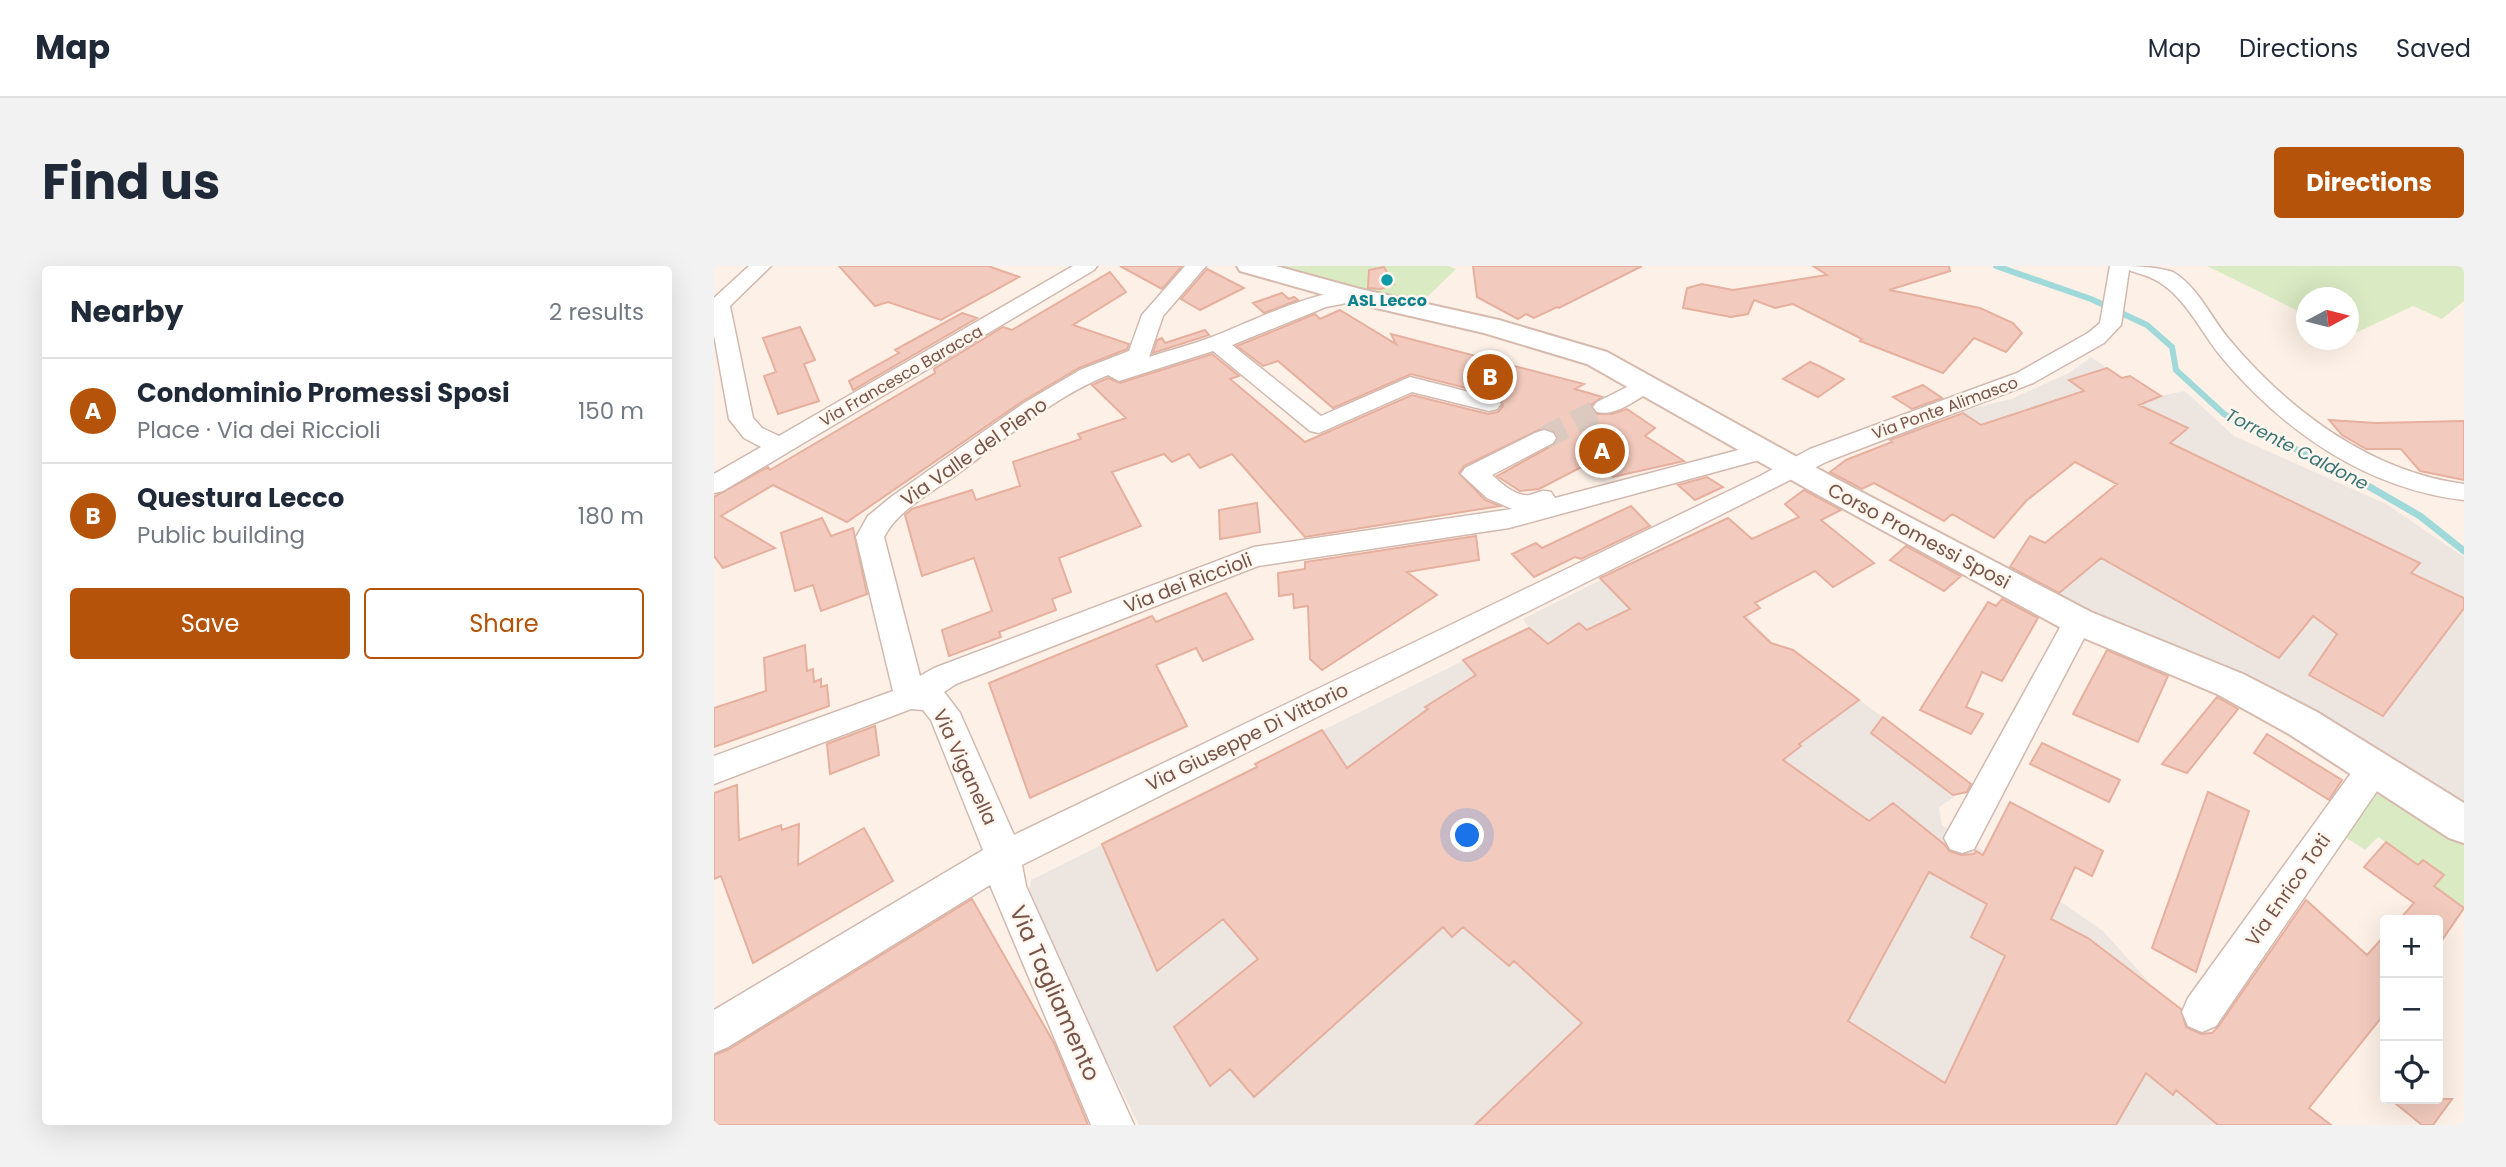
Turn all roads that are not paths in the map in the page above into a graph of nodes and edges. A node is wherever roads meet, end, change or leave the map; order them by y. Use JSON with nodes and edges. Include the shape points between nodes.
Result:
{"nodes":[{"id":1,"x":761,"y":266,"type":"edge"},
{"id":2,"x":1087,"y":266,"type":"edge"},
{"id":3,"x":1196,"y":266,"type":"edge"},
{"id":4,"x":1249,"y":266,"type":"edge"},
{"id":5,"x":2137,"y":266,"type":"edge"},
{"id":6,"x":2119,"y":276,"type":"edge"},
{"id":7,"x":1355,"y":296,"type":"junction"},
{"id":8,"x":716,"y":306,"type":"edge"},
{"id":9,"x":1216,"y":342,"type":"junction"},
{"id":10,"x":1642,"y":381,"type":"junction"},
{"id":11,"x":1606,"y":400,"type":"tunnel mouth"},
{"id":12,"x":1489,"y":404,"type":"dead end"},
{"id":13,"x":1036,"y":413,"type":"dead end"},
{"id":14,"x":1544,"y":438,"type":"tunnel mouth"},
{"id":15,"x":780,"y":447,"type":"junction"},
{"id":16,"x":1780,"y":459,"type":"junction"},
{"id":17,"x":714,"y":485,"type":"edge"},
{"id":18,"x":2459,"y":497,"type":"edge"},
{"id":19,"x":1542,"y":498,"type":"dead end"},
{"id":20,"x":2078,"y":621,"type":"junction"},
{"id":21,"x":910,"y":697,"type":"junction"},
{"id":22,"x":2374,"y":768,"type":"junction"},
{"id":23,"x":714,"y":770,"type":"edge"},
{"id":24,"x":2464,"y":825,"type":"edge"},
{"id":25,"x":1962,"y":838,"type":"dead end"},
{"id":26,"x":1002,"y":858,"type":"junction"},
{"id":27,"x":2202,"y":1012,"type":"dead end"},
{"id":28,"x":714,"y":1033,"type":"edge"},
{"id":29,"x":1113,"y":1125,"type":"edge"}],
"edges":[{"from":1,"to":8,"type":"street"},
{"from":2,"to":15,"type":"street","name":"Via Francesco Baracca"},
{"from":3,"to":21,"type":"street","name":"Via Valle del Pieno","via":[[1153,315],[1139,355],[1088,375],[1032,408],[878,522],[870,537]]},
{"from":4,"to":7,"type":"street","name":"Corso Promessi Sposi"},
{"from":5,"to":18,"type":"street","via":[[2173,279],[2220,343],[2265,391],[2335,444],[2384,471]]},
{"from":6,"to":16,"type":"street","name":"Via Ponte Alimasco","via":[[2110,324],[2096,338],[2022,380],[1819,455]]},
{"from":7,"to":9,"type":"street","name":"Corso Promessi Sposi","via":[[1321,302]]},
{"from":7,"to":10,"type":"street","name":"Corso Promessi Sposi","via":[[1567,347]]},
{"from":8,"to":15,"type":"street","via":[[741,419],[753,433]]},
{"from":9,"to":12,"type":"street","via":[[1319,426],[1410,384]]},
{"from":9,"to":13,"type":"street","name":"Corso Promessi Sposi","via":[[1115,375]]},
{"from":10,"to":11,"type":"street"},
{"from":10,"to":16,"type":"street","name":"Corso Promessi Sposi"},
{"from":14,"to":19,"type":"street","via":[[1474,474],[1506,501],[1528,504]]},
{"from":15,"to":17,"type":"street","name":"Via Francesco Baracca"},
{"from":16,"to":20,"type":"street","name":"Corso Promessi Sposi"},
{"from":16,"to":21,"type":"street","name":"Via dei Riccioli","via":[[1508,519],[1254,557],[945,676]]},
{"from":16,"to":26,"type":"street","name":"Via Giuseppe Di Vittorio"},
{"from":20,"to":22,"type":"street","name":"Corso Promessi Sposi","via":[[2230,684]]},
{"from":20,"to":25,"type":"street"},
{"from":21,"to":23,"type":"street","name":"Via dei Riccioli"},
{"from":21,"to":26,"type":"street","name":"Via Viganella","via":[[932,698],[944,713]]},
{"from":22,"to":24,"type":"street","name":"Corso Promessi Sposi"},
{"from":22,"to":27,"type":"street","name":"Via Enrico Toti"},
{"from":26,"to":28,"type":"street","name":"Via Giuseppe Di Vittorio"},
{"from":26,"to":29,"type":"street","name":"Via Tagliamento","via":[[1008,886]]}]}
